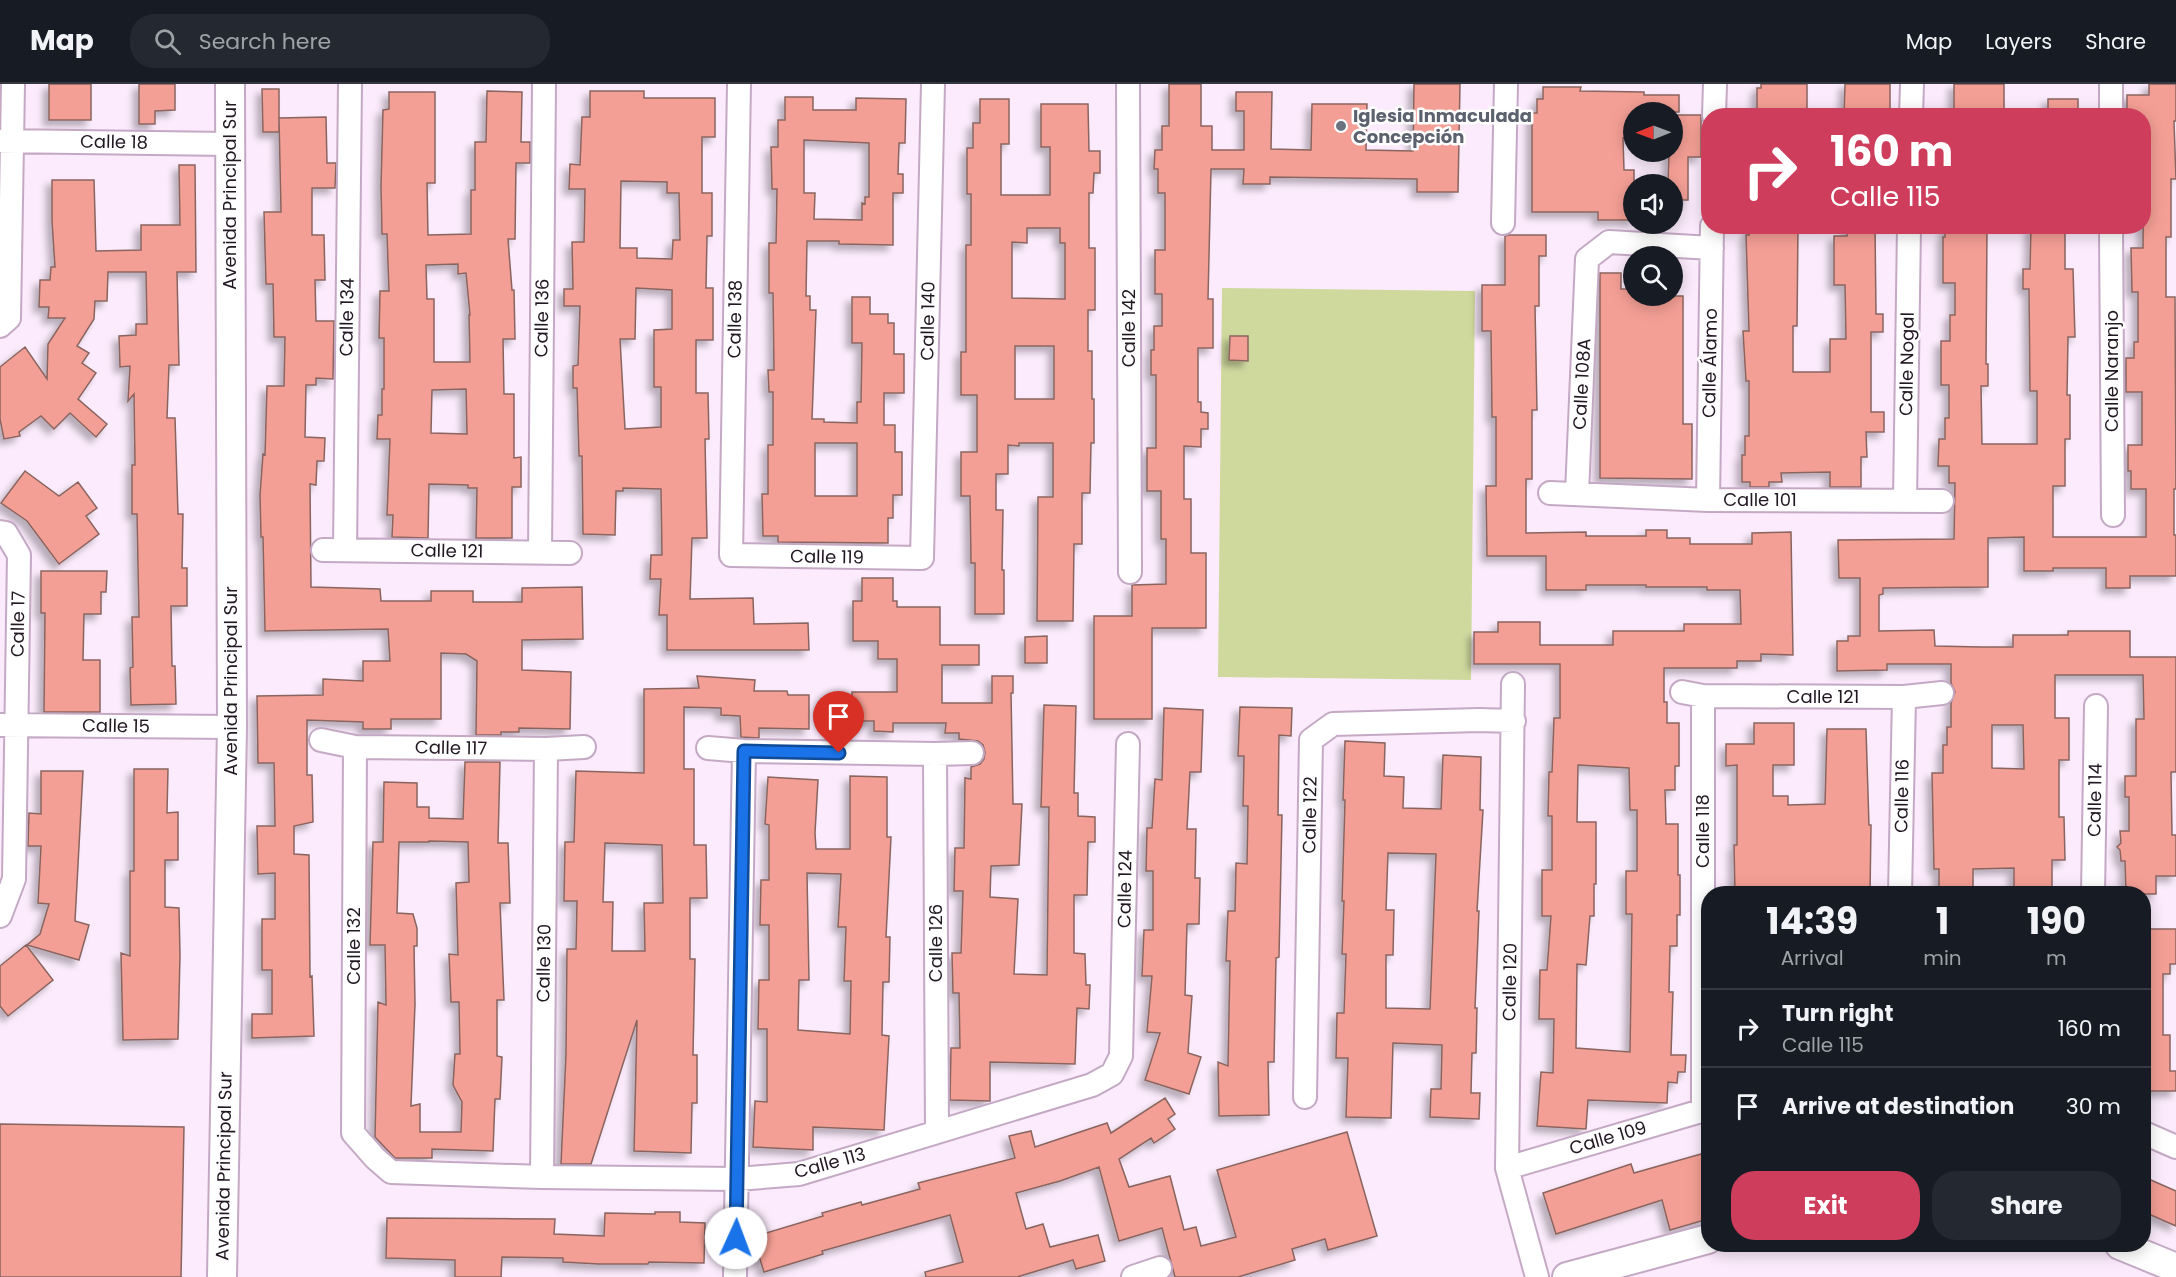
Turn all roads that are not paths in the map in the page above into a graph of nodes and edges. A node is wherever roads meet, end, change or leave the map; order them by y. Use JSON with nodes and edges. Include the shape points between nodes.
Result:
{"nodes":[{"id":1,"x":13,"y":84,"type":"edge"},
{"id":2,"x":230,"y":84,"type":"edge"},
{"id":3,"x":350,"y":84,"type":"edge"},
{"id":4,"x":544,"y":84,"type":"edge"},
{"id":5,"x":739,"y":84,"type":"edge"},
{"id":6,"x":933,"y":84,"type":"edge"},
{"id":7,"x":1128,"y":84,"type":"edge"},
{"id":8,"x":1506,"y":84,"type":"edge"},
{"id":9,"x":1715,"y":84,"type":"edge"},
{"id":10,"x":1912,"y":84,"type":"edge"},
{"id":11,"x":2110,"y":84,"type":"edge"},
{"id":12,"x":1714,"y":108,"type":"edge"},
{"id":13,"x":1911,"y":108,"type":"edge"},
{"id":14,"x":2111,"y":108,"type":"edge"},
{"id":15,"x":6,"y":141,"type":"edge"},
{"id":16,"x":229,"y":144,"type":"junction"},
{"id":17,"x":1503,"y":223,"type":"dead end"},
{"id":18,"x":1910,"y":234,"type":"edge"},
{"id":19,"x":2111,"y":234,"type":"edge"},
{"id":20,"x":1712,"y":237,"type":"edge"},
{"id":21,"x":0,"y":326,"type":"edge"},
{"id":22,"x":1550,"y":493,"type":"dead end"},
{"id":23,"x":1577,"y":493,"type":"junction"},
{"id":24,"x":1708,"y":500,"type":"junction"},
{"id":25,"x":1905,"y":501,"type":"junction"},
{"id":26,"x":1942,"y":501,"type":"dead end"},
{"id":27,"x":2113,"y":515,"type":"dead end"},
{"id":28,"x":0,"y":532,"type":"edge"},
{"id":29,"x":334,"y":550,"type":"joint"},
{"id":30,"x":540,"y":552,"type":"junction"},
{"id":31,"x":570,"y":553,"type":"dead end"},
{"id":32,"x":731,"y":555,"type":"joint"},
{"id":33,"x":922,"y":558,"type":"joint"},
{"id":34,"x":1131,"y":572,"type":"dead end"},
{"id":35,"x":1513,"y":684,"type":"dead end"},
{"id":36,"x":1942,"y":693,"type":"dead end"},
{"id":37,"x":1693,"y":694,"type":"joint"},
{"id":38,"x":1904,"y":697,"type":"junction"},
{"id":39,"x":2096,"y":706,"type":"dead end"},
{"id":40,"x":1514,"y":721,"type":"junction"},
{"id":41,"x":9,"y":725,"type":"edge"},
{"id":42,"x":232,"y":727,"type":"junction"},
{"id":43,"x":321,"y":740,"type":"dead end"},
{"id":44,"x":1128,"y":744,"type":"dead end"},
{"id":45,"x":355,"y":747,"type":"junction"},
{"id":46,"x":584,"y":747,"type":"dead end"},
{"id":47,"x":708,"y":748,"type":"dead end"},
{"id":48,"x":546,"y":749,"type":"junction"},
{"id":49,"x":744,"y":751,"type":"junction"},
{"id":50,"x":972,"y":753,"type":"dead end"},
{"id":51,"x":935,"y":754,"type":"junction"},
{"id":52,"x":1900,"y":886,"type":"edge"},
{"id":53,"x":2093,"y":886,"type":"edge"},
{"id":54,"x":0,"y":916,"type":"edge"},
{"id":55,"x":1701,"y":949,"type":"edge"},
{"id":56,"x":1122,"y":1034,"type":"joint"},
{"id":57,"x":1305,"y":1097,"type":"dead end"},
{"id":58,"x":1701,"y":1110,"type":"edge"},
{"id":59,"x":937,"y":1132,"type":"junction"},
{"id":60,"x":2151,"y":1137,"type":"edge"},
{"id":61,"x":362,"y":1142,"type":"joint"},
{"id":62,"x":2176,"y":1147,"type":"edge"},
{"id":63,"x":1507,"y":1168,"type":"junction"},
{"id":64,"x":542,"y":1177,"type":"junction"},
{"id":65,"x":738,"y":1179,"type":"junction"},
{"id":66,"x":1701,"y":1241,"type":"edge"},
{"id":67,"x":2137,"y":1252,"type":"edge"},
{"id":68,"x":1160,"y":1268,"type":"dead end"},
{"id":69,"x":2176,"y":1268,"type":"edge"},
{"id":70,"x":222,"y":1277,"type":"edge"},
{"id":71,"x":735,"y":1277,"type":"edge"},
{"id":72,"x":1132,"y":1277,"type":"edge"},
{"id":73,"x":1537,"y":1277,"type":"edge"},
{"id":74,"x":1567,"y":1277,"type":"edge"}],
"edges":[{"from":1,"to":15,"type":"street"},
{"from":2,"to":16,"type":"street","name":"Avenida Principal Sur"},
{"from":3,"to":29,"type":"street","name":"Calle 134"},
{"from":4,"to":30,"type":"street","name":"Calle 136"},
{"from":5,"to":32,"type":"street","name":"Calle 138"},
{"from":6,"to":33,"type":"street","name":"Calle 140"},
{"from":7,"to":34,"type":"street","name":"Calle 142"},
{"from":8,"to":17,"type":"street"},
{"from":9,"to":12,"type":"street"},
{"from":10,"to":13,"type":"street"},
{"from":11,"to":14,"type":"street"},
{"from":15,"to":16,"type":"street","name":"Calle 18"},
{"from":15,"to":21,"type":"street","via":[[9,318]]},
{"from":16,"to":42,"type":"street","name":"Avenida Principal Sur"},
{"from":18,"to":25,"type":"street","name":"Calle Nogal"},
{"from":19,"to":27,"type":"street","name":"Calle Naranjo"},
{"from":20,"to":23,"type":"street","name":"Calle 108A","via":[[1609,242],[1587,259]]},
{"from":20,"to":24,"type":"street","name":"Calle Álamo"},
{"from":22,"to":23,"type":"street"},
{"from":23,"to":24,"type":"street","name":"Calle 101"},
{"from":24,"to":25,"type":"street","name":"Calle 101"},
{"from":25,"to":26,"type":"street","name":"Calle 101"},
{"from":28,"to":41,"type":"street","name":"Calle 17","via":[[6,533],[19,555]]},
{"from":29,"to":30,"type":"street","name":"Calle 121"},
{"from":30,"to":31,"type":"street","name":"Calle 121"},
{"from":32,"to":33,"type":"street","name":"Calle 119"},
{"from":35,"to":40,"type":"street","name":"Calle 120"},
{"from":36,"to":38,"type":"street","name":"Calle 121"},
{"from":37,"to":38,"type":"street","name":"Calle 121"},
{"from":37,"to":55,"type":"street","name":"Calle 118"},
{"from":38,"to":52,"type":"street","name":"Calle 116"},
{"from":39,"to":53,"type":"street","name":"Calle 114"},
{"from":40,"to":57,"type":"street","name":"Calle 122","via":[[1333,724],[1311,740]]},
{"from":40,"to":63,"type":"street","name":"Calle 120"},
{"from":41,"to":42,"type":"street","name":"Calle 15"},
{"from":41,"to":54,"type":"street","name":"Calle 17","via":[[14,879]]},
{"from":42,"to":70,"type":"street","name":"Avenida Principal Sur"},
{"from":43,"to":45,"type":"street","name":"Calle 117"},
{"from":44,"to":56,"type":"street","name":"Calle 124"},
{"from":45,"to":48,"type":"street","name":"Calle 117"},
{"from":45,"to":61,"type":"street","name":"Calle 132","via":[[353,1133]]},
{"from":46,"to":48,"type":"street","name":"Calle 117"},
{"from":47,"to":49,"type":"street"},
{"from":48,"to":64,"type":"street","name":"Calle 130"},
{"from":49,"to":51,"type":"street"},
{"from":49,"to":65,"type":"street"},
{"from":50,"to":51,"type":"street"},
{"from":51,"to":59,"type":"street","name":"Calle 126"},
{"from":56,"to":59,"type":"street","name":"Calle 113","via":[[1122,1056],[1112,1074],[1092,1084]]},
{"from":58,"to":63,"type":"street","name":"Calle 109"},
{"from":59,"to":65,"type":"street","name":"Calle 113","via":[[799,1174]]},
{"from":60,"to":62,"type":"street"},
{"from":61,"to":64,"type":"street","name":"Calle 113","via":[[391,1172]]},
{"from":63,"to":73,"type":"street","name":"Calle 120"},
{"from":64,"to":65,"type":"street","name":"Calle 113"},
{"from":65,"to":71,"type":"street"},
{"from":66,"to":74,"type":"street"},
{"from":67,"to":69,"type":"street"},
{"from":68,"to":72,"type":"street"}]}
